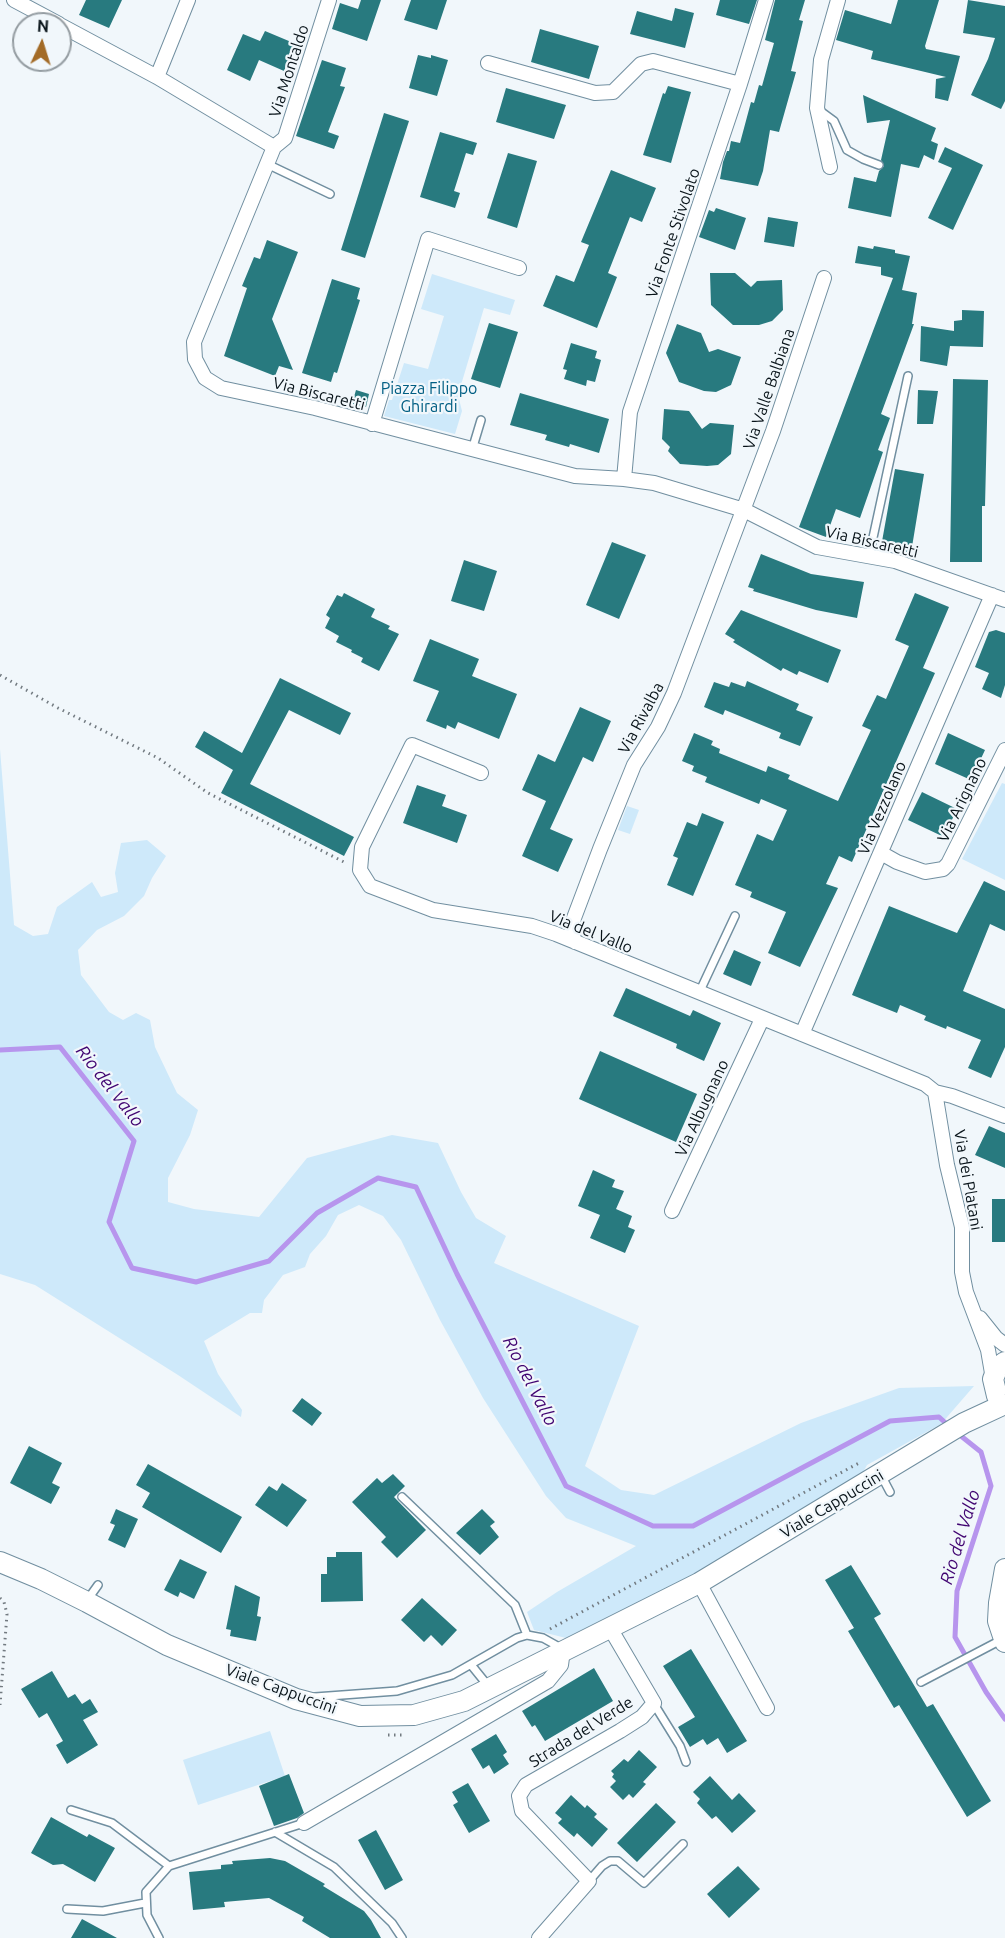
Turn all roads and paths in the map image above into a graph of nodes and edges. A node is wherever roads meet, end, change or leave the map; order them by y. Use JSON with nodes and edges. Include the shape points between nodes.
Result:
{"nodes":[{"id":1,"x":14,"y":0,"type":"edge"},
{"id":2,"x":188,"y":0,"type":"edge"},
{"id":3,"x":329,"y":0,"type":"edge"},
{"id":4,"x":766,"y":0,"type":"edge"},
{"id":5,"x":838,"y":0,"type":"edge"},
{"id":6,"x":36,"y":12,"type":"edge"},
{"id":7,"x":72,"y":31,"type":"edge"},
{"id":8,"x":488,"y":63,"type":"dead end"},
{"id":9,"x":157,"y":76,"type":"junction"},
{"id":10,"x":740,"y":84,"type":"junction"},
{"id":11,"x":817,"y":108,"type":"junction"},
{"id":12,"x":274,"y":147,"type":"junction"},
{"id":13,"x":267,"y":164,"type":"junction"},
{"id":14,"x":879,"y":165,"type":"dead end"},
{"id":15,"x":830,"y":167,"type":"dead end"},
{"id":16,"x":330,"y":194,"type":"dead end"},
{"id":17,"x":519,"y":267,"type":"dead end"},
{"id":18,"x":824,"y":278,"type":"dead end"},
{"id":19,"x":909,"y":376,"type":"dead end"},
{"id":20,"x":480,"y":420,"type":"dead end"},
{"id":21,"x":372,"y":424,"type":"junction"},
{"id":22,"x":472,"y":450,"type":"junction"},
{"id":23,"x":624,"y":479,"type":"junction"},
{"id":24,"x":744,"y":510,"type":"junction"},
{"id":25,"x":869,"y":556,"type":"junction"},
{"id":26,"x":999,"y":598,"type":"edge"},
{"id":27,"x":0,"y":675,"type":"edge"},
{"id":28,"x":1005,"y":750,"type":"edge"},
{"id":29,"x":481,"y":773,"type":"dead end"},
{"id":30,"x":881,"y":853,"type":"junction"},
{"id":31,"x":360,"y":870,"type":"junction"},
{"id":32,"x":735,"y":916,"type":"dead end"},
{"id":33,"x":575,"y":942,"type":"junction"},
{"id":34,"x":698,"y":994,"type":"junction"},
{"id":35,"x":762,"y":1019,"type":"junction"},
{"id":36,"x":802,"y":1034,"type":"junction"},
{"id":37,"x":936,"y":1092,"type":"junction"},
{"id":38,"x":1005,"y":1116,"type":"edge"},
{"id":39,"x":672,"y":1211,"type":"dead end"},
{"id":40,"x":973,"y":1309,"type":"junction"},
{"id":41,"x":1005,"y":1345,"type":"edge"},
{"id":42,"x":1005,"y":1362,"type":"edge"},
{"id":43,"x":993,"y":1383,"type":"junction"},
{"id":44,"x":1005,"y":1404,"type":"edge"},
{"id":45,"x":981,"y":1411,"type":"junction"},
{"id":46,"x":861,"y":1462,"type":"dead end"},
{"id":47,"x":881,"y":1475,"type":"junction"},
{"id":48,"x":890,"y":1492,"type":"dead end"},
{"id":49,"x":402,"y":1497,"type":"dead end"},
{"id":50,"x":0,"y":1562,"type":"edge"},
{"id":51,"x":1005,"y":1569,"type":"edge"},
{"id":52,"x":699,"y":1582,"type":"junction"},
{"id":53,"x":0,"y":1598,"type":"edge"},
{"id":54,"x":610,"y":1628,"type":"junction"},
{"id":55,"x":527,"y":1635,"type":"junction"},
{"id":56,"x":535,"y":1637,"type":"junction"},
{"id":57,"x":1004,"y":1641,"type":"edge"},
{"id":58,"x":563,"y":1650,"type":"junction"},
{"id":59,"x":472,"y":1666,"type":"junction"},
{"id":60,"x":921,"y":1682,"type":"dead end"},
{"id":61,"x":490,"y":1688,"type":"junction"},
{"id":62,"x":296,"y":1699,"type":"junction"},
{"id":63,"x":654,"y":1704,"type":"junction"},
{"id":64,"x":0,"y":1705,"type":"edge"},
{"id":65,"x":767,"y":1708,"type":"dead end"},
{"id":66,"x":686,"y":1762,"type":"dead end"},
{"id":67,"x":71,"y":1810,"type":"dead end"},
{"id":68,"x":304,"y":1823,"type":"joint"},
{"id":69,"x":275,"y":1832,"type":"junction"},
{"id":70,"x":683,"y":1844,"type":"dead end"},
{"id":71,"x":169,"y":1866,"type":"junction"},
{"id":72,"x":589,"y":1881,"type":"junction"},
{"id":73,"x":145,"y":1903,"type":"junction"},
{"id":74,"x":67,"y":1909,"type":"dead end"},
{"id":75,"x":159,"y":1938,"type":"edge"},
{"id":76,"x":402,"y":1938,"type":"edge"},
{"id":77,"x":539,"y":1938,"type":"edge"}],
"edges":[{"from":1,"to":6,"type":"street"},
{"from":2,"to":9,"type":"street"},
{"from":3,"to":12,"type":"street","name":"Via Montaldo","via":[[285,138]]},
{"from":4,"to":10,"type":"street","name":"Via Fonte Stivolato"},
{"from":5,"to":11,"type":"street","via":[[821,60]]},
{"from":7,"to":9,"type":"street"},
{"from":8,"to":10,"type":"street","via":[[595,93],[613,92],[641,64],[653,61]]},
{"from":9,"to":12,"type":"street"},
{"from":10,"to":23,"type":"street","name":"Via Fonte Stivolato","via":[[630,412]]},
{"from":11,"to":14,"type":"lane","via":[[834,121],[847,150]]},
{"from":11,"to":15,"type":"street"},
{"from":12,"to":13,"type":"street","name":"Via Biscaretti"},
{"from":13,"to":16,"type":"lane"},
{"from":13,"to":21,"type":"street","name":"Via Biscaretti","via":[[194,342],[195,359],[205,378],[221,388]]},
{"from":17,"to":21,"type":"street","via":[[428,239]]},
{"from":18,"to":24,"type":"street","name":"Via Valle Balbiana"},
{"from":19,"to":25,"type":"lane"},
{"from":20,"to":22,"type":"lane"},
{"from":21,"to":22,"type":"street","name":"Via Biscaretti"},
{"from":22,"to":23,"type":"street","name":"Via Biscaretti","via":[[575,476]]},
{"from":23,"to":24,"type":"street","name":"Via Biscaretti","via":[[654,483]]},
{"from":24,"to":25,"type":"street","name":"Via Biscaretti","via":[[817,547]]},
{"from":24,"to":33,"type":"street","name":"Via Rivalba","via":[[674,693],[634,765],[609,825],[574,918]]},
{"from":25,"to":26,"type":"street","name":"Via Biscaretti","via":[[895,561]]},
{"from":26,"to":30,"type":"street","name":"Via Vezzolano"},
{"from":27,"to":31,"type":"path","via":[[158,758],[208,793]]},
{"from":28,"to":30,"type":"street","name":"Via Arignano","via":[[948,864],[925,872]]},
{"from":29,"to":31,"type":"street","via":[[412,745],[362,847]]},
{"from":30,"to":36,"type":"street","name":"Via Vezzolano"},
{"from":31,"to":33,"type":"street","name":"Via del Vallo","via":[[370,886],[432,909],[532,926]]},
{"from":32,"to":34,"type":"lane"},
{"from":33,"to":34,"type":"street","name":"Via del Vallo"},
{"from":34,"to":35,"type":"street","name":"Via del Vallo"},
{"from":35,"to":36,"type":"street","name":"Via del Vallo"},
{"from":35,"to":39,"type":"street","name":"Via Albugnano"},
{"from":36,"to":37,"type":"street","name":"Via del Vallo"},
{"from":37,"to":38,"type":"street","name":"Via del Vallo"},
{"from":37,"to":40,"type":"street","name":"Via dei Platani","via":[[947,1165],[962,1227],[962,1272]]},
{"from":40,"to":41,"type":"street","name":"Via dei Platani"},
{"from":40,"to":43,"type":"street","name":"Via dei Platani","via":[[988,1350]]},
{"from":42,"to":43,"type":"main road","name":"Viale Cappuccini","via":[[998,1368]]},
{"from":43,"to":44,"type":"main road"},
{"from":43,"to":45,"type":"main road","name":"Viale Cappuccini"},
{"from":44,"to":45,"type":"main road","name":"Viale Cappuccini"},
{"from":45,"to":47,"type":"main road","name":"Viale Cappuccini"},
{"from":46,"to":56,"type":"path"},
{"from":47,"to":48,"type":"lane"},
{"from":47,"to":52,"type":"main road","name":"Viale Cappuccini"},
{"from":49,"to":55,"type":"lane","via":[[515,1605]]},
{"from":50,"to":62,"type":"main road","name":"Viale Cappuccini","via":[[41,1579],[92,1593],[167,1645]]},
{"from":51,"to":57,"type":"main road","via":[[998,1621]]},
{"from":52,"to":54,"type":"main road","name":"Viale Cappuccini"},
{"from":52,"to":65,"type":"street"},
{"from":53,"to":64,"type":"path","via":[[7,1614]]},
{"from":54,"to":58,"type":"main road","name":"Viale Cappuccini"},
{"from":54,"to":63,"type":"street","name":"Strada del Verde"},
{"from":55,"to":56,"type":"lane"},
{"from":55,"to":59,"type":"lane"},
{"from":56,"to":58,"type":"lane"},
{"from":57,"to":60,"type":"lane"},
{"from":58,"to":61,"type":"main road","name":"Viale Cappuccini"},
{"from":58,"to":68,"type":"street","via":[[561,1665],[548,1681]]},
{"from":59,"to":61,"type":"lane"},
{"from":59,"to":62,"type":"lane","via":[[397,1691]]},
{"from":61,"to":62,"type":"main road","name":"Viale Cappuccini","via":[[464,1701],[414,1715],[360,1716]]},
{"from":63,"to":66,"type":"lane"},
{"from":63,"to":72,"type":"street","name":"Strada del Verde","via":[[620,1731],[526,1785],[519,1796],[522,1811]]},
{"from":67,"to":71,"type":"lane","via":[[112,1823]]},
{"from":68,"to":69,"type":"lane"},
{"from":69,"to":71,"type":"lane"},
{"from":69,"to":76,"type":"lane","via":[[334,1867],[392,1923]]},
{"from":70,"to":72,"type":"lane","via":[[644,1883],[618,1861],[602,1866]]},
{"from":71,"to":73,"type":"lane","via":[[146,1893]]},
{"from":72,"to":77,"type":"street"},
{"from":73,"to":74,"type":"lane","via":[[103,1911]]},
{"from":73,"to":75,"type":"lane"}]}
